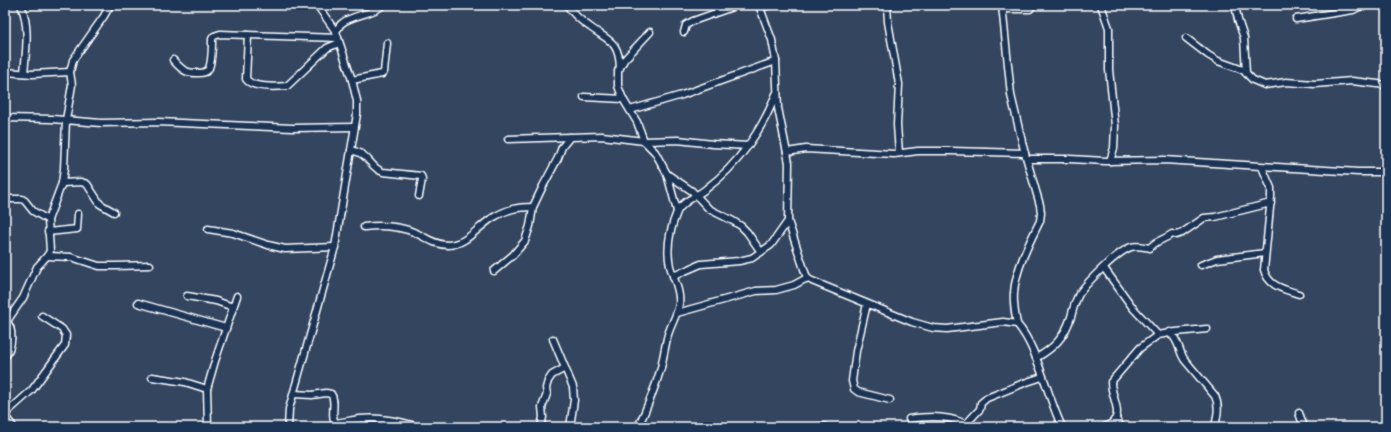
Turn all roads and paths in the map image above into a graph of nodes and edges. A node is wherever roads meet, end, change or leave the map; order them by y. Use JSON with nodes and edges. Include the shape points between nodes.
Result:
{"nodes":[{"id":1,"x":21,"y":5,"type":"edge"},
{"id":2,"x":110,"y":5,"type":"edge"},
{"id":3,"x":317,"y":5,"type":"edge"},
{"id":4,"x":383,"y":5,"type":"edge"},
{"id":5,"x":567,"y":5,"type":"edge"},
{"id":6,"x":738,"y":5,"type":"edge"},
{"id":7,"x":769,"y":5,"type":"edge"},
{"id":8,"x":887,"y":5,"type":"edge"},
{"id":9,"x":1033,"y":5,"type":"edge"},
{"id":10,"x":1101,"y":5,"type":"edge"},
{"id":11,"x":1235,"y":5,"type":"edge"},
{"id":12,"x":1363,"y":5,"type":"edge"},
{"id":13,"x":760,"y":6,"type":"edge"},
{"id":14,"x":1003,"y":7,"type":"edge"},
{"id":15,"x":1296,"y":20,"type":"dead end"},
{"id":16,"x":650,"y":32,"type":"dead end"},
{"id":17,"x":684,"y":32,"type":"dead end"},
{"id":18,"x":248,"y":35,"type":"junction"},
{"id":19,"x":338,"y":38,"type":"junction"},
{"id":20,"x":1186,"y":38,"type":"dead end"},
{"id":21,"x":387,"y":43,"type":"dead end"},
{"id":22,"x":173,"y":60,"type":"dead end"},
{"id":23,"x":776,"y":61,"type":"junction"},
{"id":24,"x":620,"y":68,"type":"junction"},
{"id":25,"x":5,"y":72,"type":"edge"},
{"id":26,"x":70,"y":72,"type":"junction"},
{"id":27,"x":24,"y":73,"type":"junction"},
{"id":28,"x":1246,"y":73,"type":"junction"},
{"id":29,"x":352,"y":80,"type":"junction"},
{"id":30,"x":1386,"y":85,"type":"edge"},
{"id":31,"x":777,"y":93,"type":"junction"},
{"id":32,"x":584,"y":97,"type":"dead end"},
{"id":33,"x":623,"y":99,"type":"junction"},
{"id":34,"x":630,"y":110,"type":"junction"},
{"id":35,"x":5,"y":118,"type":"edge"},
{"id":36,"x":66,"y":120,"type":"junction"},
{"id":37,"x":354,"y":127,"type":"junction"},
{"id":38,"x":570,"y":137,"type":"junction"},
{"id":39,"x":508,"y":139,"type":"dead end"},
{"id":40,"x":644,"y":141,"type":"junction"},
{"id":41,"x":748,"y":146,"type":"junction"},
{"id":42,"x":351,"y":150,"type":"junction"},
{"id":43,"x":787,"y":152,"type":"junction"},
{"id":44,"x":899,"y":153,"type":"junction"},
{"id":45,"x":1026,"y":156,"type":"junction"},
{"id":46,"x":1110,"y":161,"type":"junction"},
{"id":47,"x":1262,"y":167,"type":"junction"},
{"id":48,"x":1386,"y":172,"type":"edge"},
{"id":49,"x":667,"y":174,"type":"junction"},
{"id":50,"x":62,"y":183,"type":"junction"},
{"id":51,"x":419,"y":196,"type":"dead end"},
{"id":52,"x":695,"y":196,"type":"junction"},
{"id":53,"x":5,"y":198,"type":"edge"},
{"id":54,"x":1271,"y":203,"type":"junction"},
{"id":55,"x":533,"y":207,"type":"junction"},
{"id":56,"x":677,"y":211,"type":"junction"},
{"id":57,"x":114,"y":212,"type":"dead end"},
{"id":58,"x":78,"y":214,"type":"dead end"},
{"id":59,"x":48,"y":220,"type":"junction"},
{"id":60,"x":788,"y":220,"type":"junction"},
{"id":61,"x":364,"y":227,"type":"dead end"},
{"id":62,"x":208,"y":229,"type":"dead end"},
{"id":63,"x":48,"y":232,"type":"junction"},
{"id":64,"x":335,"y":247,"type":"junction"},
{"id":65,"x":761,"y":252,"type":"junction"},
{"id":66,"x":1265,"y":253,"type":"junction"},
{"id":67,"x":47,"y":256,"type":"junction"},
{"id":68,"x":150,"y":265,"type":"dead end"},
{"id":69,"x":1201,"y":265,"type":"dead end"},
{"id":70,"x":1104,"y":268,"type":"junction"},
{"id":71,"x":494,"y":271,"type":"dead end"},
{"id":72,"x":673,"y":276,"type":"junction"},
{"id":73,"x":807,"y":278,"type":"junction"},
{"id":74,"x":1299,"y":294,"type":"dead end"},
{"id":75,"x":187,"y":296,"type":"dead end"},
{"id":76,"x":237,"y":296,"type":"dead end"},
{"id":77,"x":138,"y":302,"type":"dead end"},
{"id":78,"x":867,"y":304,"type":"junction"},
{"id":79,"x":233,"y":307,"type":"junction"},
{"id":80,"x":677,"y":313,"type":"junction"},
{"id":81,"x":42,"y":316,"type":"dead end"},
{"id":82,"x":6,"y":320,"type":"edge"},
{"id":83,"x":1017,"y":324,"type":"junction"},
{"id":84,"x":226,"y":328,"type":"junction"},
{"id":85,"x":1207,"y":329,"type":"dead end"},
{"id":86,"x":1170,"y":332,"type":"junction"},
{"id":87,"x":1158,"y":335,"type":"junction"},
{"id":88,"x":553,"y":339,"type":"dead end"},
{"id":89,"x":5,"y":358,"type":"edge"},
{"id":90,"x":1036,"y":358,"type":"junction"},
{"id":91,"x":565,"y":368,"type":"junction"},
{"id":92,"x":152,"y":376,"type":"dead end"},
{"id":93,"x":1042,"y":377,"type":"junction"},
{"id":94,"x":207,"y":389,"type":"junction"},
{"id":95,"x":294,"y":394,"type":"junction"},
{"id":96,"x":890,"y":400,"type":"dead end"},
{"id":97,"x":1299,"y":413,"type":"dead end"},
{"id":98,"x":5,"y":414,"type":"edge"},
{"id":99,"x":5,"y":418,"type":"edge"},
{"id":100,"x":909,"y":419,"type":"dead end"},
{"id":101,"x":1116,"y":419,"type":"junction"},
{"id":102,"x":412,"y":425,"type":"dead end"},
{"id":103,"x":969,"y":425,"type":"edge"},
{"id":104,"x":12,"y":427,"type":"edge"},
{"id":105,"x":208,"y":427,"type":"edge"},
{"id":106,"x":288,"y":427,"type":"edge"},
{"id":107,"x":541,"y":427,"type":"edge"},
{"id":108,"x":570,"y":427,"type":"edge"},
{"id":109,"x":638,"y":427,"type":"edge"},
{"id":110,"x":819,"y":427,"type":"edge"},
{"id":111,"x":825,"y":427,"type":"edge"},
{"id":112,"x":1062,"y":427,"type":"edge"},
{"id":113,"x":1105,"y":427,"type":"edge"},
{"id":114,"x":1121,"y":427,"type":"edge"},
{"id":115,"x":1215,"y":427,"type":"edge"},
{"id":116,"x":1304,"y":427,"type":"edge"}],
"edges":[{"from":1,"to":27,"type":"street","via":[[27,33]]},
{"from":2,"to":26,"type":"street","via":[[73,60]]},
{"from":3,"to":19,"type":"street"},
{"from":4,"to":19,"type":"street","via":[[341,24]]},
{"from":5,"to":24,"type":"street","via":[[581,20],[611,41],[617,52]]},
{"from":6,"to":17,"type":"street","via":[[693,21],[686,25]]},
{"from":7,"to":13,"type":"street"},
{"from":8,"to":44,"type":"street","via":[[899,84]]},
{"from":9,"to":14,"type":"street","via":[[1030,9]]},
{"from":10,"to":46,"type":"street","via":[[1109,28],[1109,70],[1115,126],[1114,148]]},
{"from":11,"to":28,"type":"street","via":[[1244,38]]},
{"from":12,"to":15,"type":"street","via":[[1353,10]]},
{"from":13,"to":23,"type":"street","via":[[772,40]]},
{"from":14,"to":45,"type":"street","via":[[1011,95]]},
{"from":16,"to":24,"type":"street","via":[[624,60]]},
{"from":18,"to":19,"type":"street"},
{"from":18,"to":19,"type":"street","via":[[246,79],[252,84],[268,86],[287,86]]},
{"from":18,"to":22,"type":"street","via":[[214,36],[210,65],[208,70],[202,73],[185,72]]},
{"from":19,"to":29,"type":"street"},
{"from":20,"to":28,"type":"street","via":[[1212,58]]},
{"from":21,"to":29,"type":"street","via":[[384,72]]},
{"from":23,"to":31,"type":"street"},
{"from":23,"to":34,"type":"street"},
{"from":24,"to":33,"type":"street","via":[[618,86]]},
{"from":25,"to":27,"type":"street"},
{"from":26,"to":27,"type":"street"},
{"from":26,"to":36,"type":"street","via":[[72,92]]},
{"from":28,"to":30,"type":"street","via":[[1253,80],[1265,84],[1352,82]]},
{"from":29,"to":37,"type":"street","via":[[357,101]]},
{"from":31,"to":41,"type":"street","via":[[767,118]]},
{"from":31,"to":43,"type":"street"},
{"from":32,"to":33,"type":"street"},
{"from":33,"to":34,"type":"street"},
{"from":34,"to":40,"type":"street"},
{"from":35,"to":36,"type":"street"},
{"from":36,"to":37,"type":"street","via":[[292,128]]},
{"from":36,"to":50,"type":"street"},
{"from":37,"to":42,"type":"street"},
{"from":38,"to":39,"type":"street"},
{"from":38,"to":40,"type":"street","via":[[602,136]]},
{"from":38,"to":55,"type":"street","via":[[562,147]]},
{"from":40,"to":41,"type":"street","via":[[678,140]]},
{"from":40,"to":49,"type":"street","via":[[655,152]]},
{"from":41,"to":52,"type":"street","via":[[724,173]]},
{"from":42,"to":51,"type":"street","via":[[360,153],[374,168],[383,172],[421,176]]},
{"from":42,"to":64,"type":"street"},
{"from":43,"to":44,"type":"street","via":[[806,149]]},
{"from":43,"to":60,"type":"street"},
{"from":44,"to":45,"type":"street","via":[[951,151]]},
{"from":45,"to":46,"type":"street"},
{"from":45,"to":83,"type":"street","via":[[1041,213],[1040,221],[1016,276],[1013,308]]},
{"from":46,"to":47,"type":"street","via":[[1164,160]]},
{"from":47,"to":48,"type":"street"},
{"from":47,"to":54,"type":"street","via":[[1271,188]]},
{"from":49,"to":52,"type":"street"},
{"from":49,"to":56,"type":"street"},
{"from":50,"to":57,"type":"street","via":[[87,184],[100,204]]},
{"from":50,"to":59,"type":"street"},
{"from":52,"to":56,"type":"street"},
{"from":52,"to":65,"type":"street","via":[[709,210],[741,226]]},
{"from":53,"to":59,"type":"street","via":[[25,201],[33,211]]},
{"from":54,"to":66,"type":"street"},
{"from":54,"to":70,"type":"street","via":[[1204,218],[1182,233],[1172,234],[1157,241],[1150,248],[1132,247],[1112,259]]},
{"from":55,"to":61,"type":"street","via":[[518,207],[494,217],[464,241],[447,245],[404,229]]},
{"from":55,"to":71,"type":"street","via":[[528,236],[521,248]]},
{"from":56,"to":72,"type":"street","via":[[668,249]]},
{"from":58,"to":63,"type":"street","via":[[77,229]]},
{"from":59,"to":63,"type":"street"},
{"from":60,"to":65,"type":"street","via":[[771,245]]},
{"from":60,"to":73,"type":"street"},
{"from":62,"to":64,"type":"street","via":[[233,233],[285,249]]},
{"from":63,"to":67,"type":"street","via":[[50,247]]},
{"from":64,"to":95,"type":"street"},
{"from":65,"to":72,"type":"street","via":[[752,258],[739,261],[701,264]]},
{"from":66,"to":69,"type":"street","via":[[1216,259]]},
{"from":66,"to":74,"type":"street","via":[[1264,270],[1268,280],[1278,287]]},
{"from":67,"to":68,"type":"street","via":[[71,257],[99,266]]},
{"from":67,"to":82,"type":"street","via":[[37,267],[23,298]]},
{"from":70,"to":87,"type":"street","via":[[1133,308]]},
{"from":70,"to":90,"type":"street","via":[[1080,293],[1070,320],[1056,345]]},
{"from":72,"to":80,"type":"street","via":[[679,292],[680,303]]},
{"from":73,"to":78,"type":"street"},
{"from":73,"to":80,"type":"street","via":[[776,290],[756,290]]},
{"from":75,"to":79,"type":"street"},
{"from":76,"to":79,"type":"street"},
{"from":77,"to":84,"type":"street"},
{"from":78,"to":83,"type":"street","via":[[933,328],[947,329],[1003,322]]},
{"from":78,"to":96,"type":"street","via":[[852,381],[854,389],[858,392]]},
{"from":79,"to":84,"type":"street"},
{"from":80,"to":109,"type":"street","via":[[668,336],[661,368]]},
{"from":81,"to":98,"type":"street","via":[[62,329],[66,335],[65,345],[32,390]]},
{"from":82,"to":89,"type":"street","via":[[11,342]]},
{"from":83,"to":90,"type":"street","via":[[1026,336]]},
{"from":84,"to":94,"type":"street"},
{"from":85,"to":86,"type":"street"},
{"from":86,"to":87,"type":"street"},
{"from":86,"to":115,"type":"street","via":[[1176,339],[1184,359],[1215,396],[1219,408]]},
{"from":87,"to":101,"type":"street","via":[[1140,348],[1112,379],[1111,386],[1118,412]]},
{"from":88,"to":91,"type":"street"},
{"from":90,"to":93,"type":"street"},
{"from":91,"to":107,"type":"street","via":[[552,375],[548,381],[542,407]]},
{"from":91,"to":108,"type":"street","via":[[574,394]]},
{"from":92,"to":94,"type":"street"},
{"from":93,"to":103,"type":"street","via":[[987,398],[981,403]]},
{"from":93,"to":112,"type":"street"},
{"from":94,"to":105,"type":"street"},
{"from":95,"to":102,"type":"street","via":[[331,394],[333,418],[336,423],[380,419]]},
{"from":95,"to":106,"type":"street","via":[[289,409]]},
{"from":97,"to":116,"type":"street"},
{"from":99,"to":104,"type":"street"},
{"from":100,"to":103,"type":"street","via":[[941,417]]},
{"from":101,"to":113,"type":"street"},
{"from":101,"to":114,"type":"street"},
{"from":110,"to":111,"type":"street"}]}
